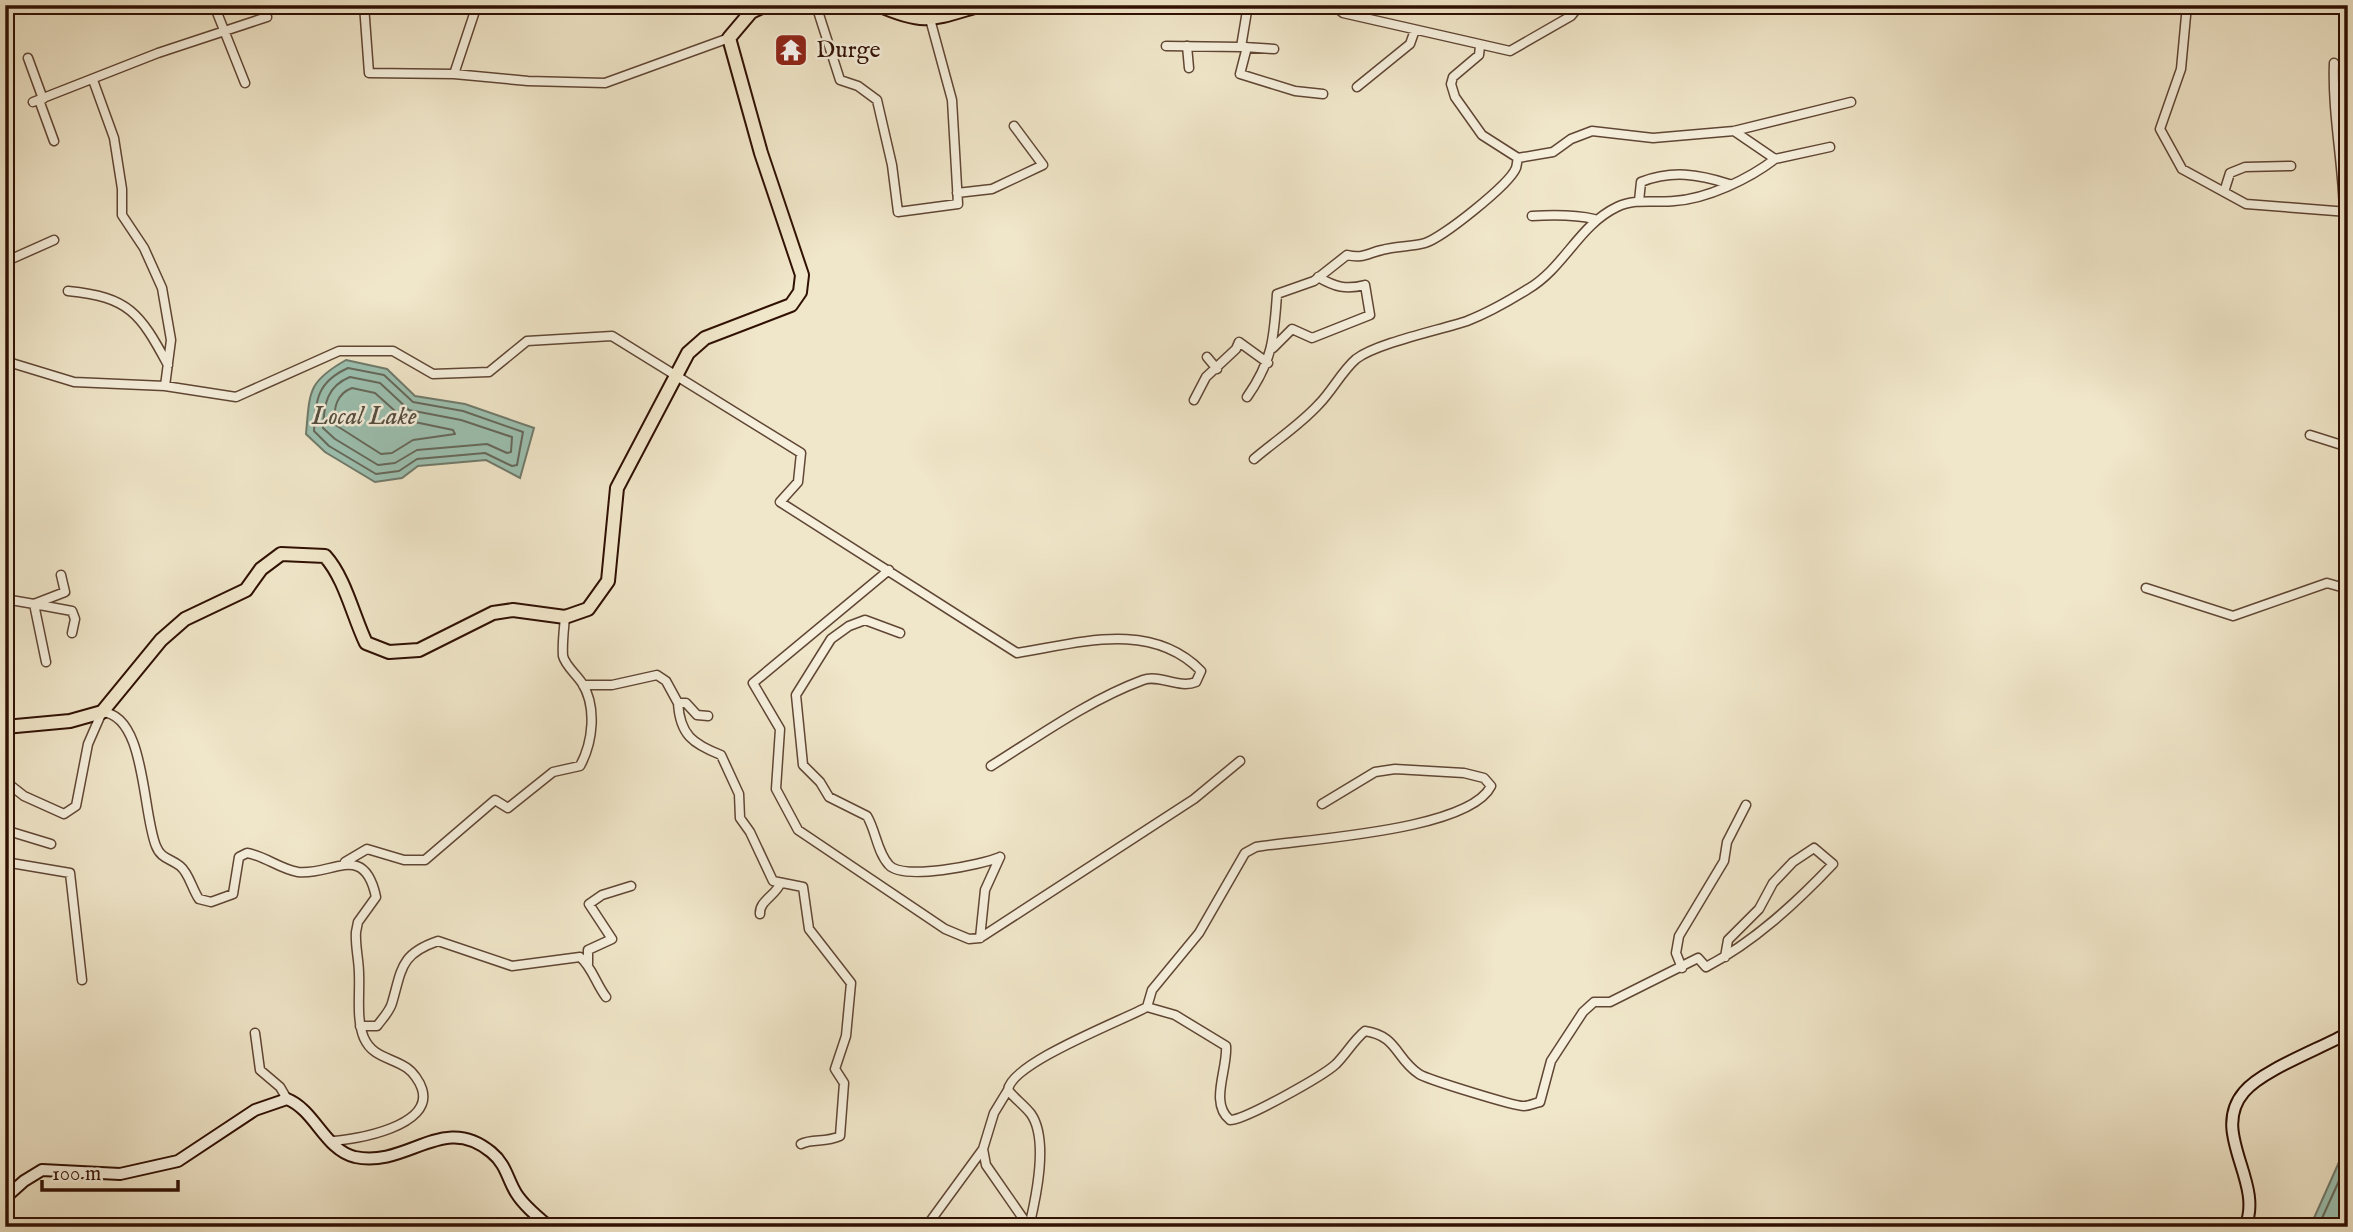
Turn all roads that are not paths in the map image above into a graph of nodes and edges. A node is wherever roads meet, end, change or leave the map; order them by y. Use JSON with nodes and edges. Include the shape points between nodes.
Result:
{"nodes":[{"id":1,"x":214,"y":5,"type":"edge"},
{"id":2,"x":364,"y":5,"type":"edge"},
{"id":3,"x":477,"y":5,"type":"edge"},
{"id":4,"x":765,"y":5,"type":"edge"},
{"id":5,"x":816,"y":5,"type":"edge"},
{"id":6,"x":878,"y":5,"type":"edge"},
{"id":7,"x":981,"y":5,"type":"edge"},
{"id":8,"x":1248,"y":5,"type":"edge"},
{"id":9,"x":1333,"y":5,"type":"edge"},
{"id":10,"x":1580,"y":5,"type":"edge"},
{"id":11,"x":2188,"y":5,"type":"edge"},
{"id":12,"x":267,"y":16,"type":"dead end"},
{"id":13,"x":930,"y":19,"type":"junction"},
{"id":14,"x":1415,"y":30,"type":"junction"},
{"id":15,"x":225,"y":32,"type":"junction"},
{"id":16,"x":729,"y":38,"type":"junction"},
{"id":17,"x":1166,"y":46,"type":"dead end"},
{"id":18,"x":1187,"y":46,"type":"junction"},
{"id":19,"x":1480,"y":46,"type":"junction"},
{"id":20,"x":1244,"y":47,"type":"junction"},
{"id":21,"x":1274,"y":49,"type":"dead end"},
{"id":22,"x":29,"y":58,"type":"dead end"},
{"id":23,"x":2333,"y":63,"type":"dead end"},
{"id":24,"x":1189,"y":68,"type":"dead end"},
{"id":25,"x":454,"y":74,"type":"junction"},
{"id":26,"x":93,"y":80,"type":"junction"},
{"id":27,"x":245,"y":83,"type":"dead end"},
{"id":28,"x":1357,"y":87,"type":"dead end"},
{"id":29,"x":1323,"y":94,"type":"dead end"},
{"id":30,"x":38,"y":100,"type":"junction"},
{"id":31,"x":1851,"y":102,"type":"dead end"},
{"id":32,"x":1014,"y":126,"type":"dead end"},
{"id":33,"x":1734,"y":131,"type":"junction"},
{"id":34,"x":54,"y":141,"type":"dead end"},
{"id":35,"x":1830,"y":147,"type":"dead end"},
{"id":36,"x":1518,"y":158,"type":"junction"},
{"id":37,"x":1775,"y":159,"type":"junction"},
{"id":38,"x":2291,"y":166,"type":"dead end"},
{"id":39,"x":1729,"y":184,"type":"junction"},
{"id":40,"x":2224,"y":192,"type":"junction"},
{"id":41,"x":957,"y":193,"type":"junction"},
{"id":42,"x":1639,"y":201,"type":"junction"},
{"id":43,"x":2346,"y":212,"type":"edge"},
{"id":44,"x":1532,"y":216,"type":"dead end"},
{"id":45,"x":1594,"y":219,"type":"junction"},
{"id":46,"x":54,"y":240,"type":"dead end"},
{"id":47,"x":5,"y":254,"type":"edge"},
{"id":48,"x":1318,"y":277,"type":"junction"},
{"id":49,"x":68,"y":291,"type":"dead end"},
{"id":50,"x":1273,"y":348,"type":"junction"},
{"id":51,"x":1207,"y":357,"type":"dead end"},
{"id":52,"x":5,"y":361,"type":"edge"},
{"id":53,"x":1268,"y":363,"type":"junction"},
{"id":54,"x":168,"y":365,"type":"junction"},
{"id":55,"x":1217,"y":369,"type":"junction"},
{"id":56,"x":675,"y":374,"type":"junction"},
{"id":57,"x":165,"y":386,"type":"junction"},
{"id":58,"x":1247,"y":397,"type":"dead end"},
{"id":59,"x":1194,"y":400,"type":"dead end"},
{"id":60,"x":2310,"y":435,"type":"dead end"},
{"id":61,"x":2348,"y":447,"type":"edge"},
{"id":62,"x":1254,"y":459,"type":"dead end"},
{"id":63,"x":889,"y":570,"type":"junction"},
{"id":64,"x":61,"y":575,"type":"dead end"},
{"id":65,"x":2146,"y":588,"type":"dead end"},
{"id":66,"x":2348,"y":589,"type":"edge"},
{"id":67,"x":5,"y":598,"type":"edge"},
{"id":68,"x":34,"y":604,"type":"junction"},
{"id":69,"x":565,"y":617,"type":"junction"},
{"id":70,"x":72,"y":633,"type":"dead end"},
{"id":71,"x":900,"y":633,"type":"dead end"},
{"id":72,"x":46,"y":662,"type":"dead end"},
{"id":73,"x":583,"y":685,"type":"junction"},
{"id":74,"x":678,"y":703,"type":"junction"},
{"id":75,"x":102,"y":712,"type":"junction"},
{"id":76,"x":708,"y":716,"type":"dead end"},
{"id":77,"x":5,"y":727,"type":"edge"},
{"id":78,"x":1240,"y":761,"type":"dead end"},
{"id":79,"x":991,"y":766,"type":"dead end"},
{"id":80,"x":5,"y":781,"type":"edge"},
{"id":81,"x":1322,"y":804,"type":"dead end"},
{"id":82,"x":1745,"y":805,"type":"dead end"},
{"id":83,"x":5,"y":830,"type":"edge"},
{"id":84,"x":51,"y":844,"type":"dead end"},
{"id":85,"x":5,"y":862,"type":"edge"},
{"id":86,"x":342,"y":863,"type":"junction"},
{"id":87,"x":780,"y":884,"type":"junction"},
{"id":88,"x":631,"y":886,"type":"dead end"},
{"id":89,"x":760,"y":914,"type":"dead end"},
{"id":90,"x":980,"y":938,"type":"junction"},
{"id":91,"x":1725,"y":957,"type":"junction"},
{"id":92,"x":588,"y":964,"type":"junction"},
{"id":93,"x":1682,"y":968,"type":"junction"},
{"id":94,"x":82,"y":980,"type":"dead end"},
{"id":95,"x":606,"y":996,"type":"dead end"},
{"id":96,"x":1147,"y":1006,"type":"junction"},
{"id":97,"x":360,"y":1027,"type":"junction"},
{"id":98,"x":255,"y":1033,"type":"dead end"},
{"id":99,"x":2348,"y":1034,"type":"edge"},
{"id":100,"x":1008,"y":1090,"type":"junction"},
{"id":101,"x":287,"y":1099,"type":"junction"},
{"id":102,"x":331,"y":1141,"type":"junction"},
{"id":103,"x":801,"y":1144,"type":"dead end"},
{"id":104,"x":983,"y":1149,"type":"junction"},
{"id":105,"x":5,"y":1198,"type":"edge"},
{"id":106,"x":550,"y":1227,"type":"edge"},
{"id":107,"x":926,"y":1227,"type":"edge"},
{"id":108,"x":2245,"y":1227,"type":"edge"}],
"edges":[{"from":1,"to":15,"type":"street"},
{"from":2,"to":25,"type":"street","via":[[369,74]]},
{"from":3,"to":25,"type":"street"},
{"from":4,"to":16,"type":"main road","via":[[751,12]]},
{"from":5,"to":41,"type":"street","via":[[840,80],[877,100],[898,212],[958,204]]},
{"from":6,"to":13,"type":"main road","via":[[908,18]]},
{"from":7,"to":13,"type":"main road"},
{"from":8,"to":20,"type":"street"},
{"from":9,"to":14,"type":"street","via":[[1343,13]]},
{"from":10,"to":19,"type":"street","via":[[1571,16],[1510,51]]},
{"from":11,"to":40,"type":"street","via":[[2181,69],[2160,130],[2182,169]]},
{"from":12,"to":15,"type":"street"},
{"from":13,"to":41,"type":"street","via":[[951,100]]},
{"from":14,"to":19,"type":"street"},
{"from":14,"to":28,"type":"street","via":[[1410,44]]},
{"from":15,"to":26,"type":"street"},
{"from":15,"to":27,"type":"street"},
{"from":16,"to":25,"type":"street","via":[[604,83]]},
{"from":16,"to":56,"type":"main road","via":[[802,275],[800,292],[791,305],[705,338]]},
{"from":17,"to":18,"type":"street"},
{"from":18,"to":20,"type":"street"},
{"from":18,"to":24,"type":"street"},
{"from":19,"to":36,"type":"street","via":[[1479,55],[1453,77],[1455,97],[1482,135]]},
{"from":20,"to":21,"type":"street"},
{"from":20,"to":29,"type":"street","via":[[1240,74],[1295,91]]},
{"from":22,"to":30,"type":"street"},
{"from":23,"to":43,"type":"street","via":[[2332,104]]},
{"from":26,"to":30,"type":"street"},
{"from":26,"to":54,"type":"street","via":[[114,138],[122,215],[162,288],[171,340]]},
{"from":30,"to":34,"type":"street"},
{"from":31,"to":33,"type":"street"},
{"from":32,"to":41,"type":"street","via":[[1043,165],[992,189]]},
{"from":33,"to":36,"type":"street","via":[[1653,138],[1592,131],[1553,152]]},
{"from":33,"to":37,"type":"street"},
{"from":35,"to":37,"type":"street"},
{"from":36,"to":48,"type":"street","via":[[1516,170],[1496,191],[1438,236],[1426,243],[1359,258],[1347,255]]},
{"from":37,"to":39,"type":"street","via":[[1756,174]]},
{"from":38,"to":40,"type":"street","via":[[2245,166],[2230,173]]},
{"from":39,"to":42,"type":"street","via":[[1712,195]]},
{"from":39,"to":42,"type":"street","via":[[1694,173],[1653,177],[1641,182]]},
{"from":40,"to":43,"type":"street","via":[[2246,204]]},
{"from":42,"to":45,"type":"street"},
{"from":44,"to":45,"type":"street"},
{"from":45,"to":62,"type":"street","via":[[1570,250],[1529,289],[1467,321],[1357,359],[1319,405]]},
{"from":46,"to":47,"type":"street","via":[[9,260]]},
{"from":48,"to":50,"type":"street","via":[[1277,294]]},
{"from":48,"to":50,"type":"street","via":[[1335,287],[1365,285],[1370,314],[1311,338],[1293,329]]},
{"from":49,"to":54,"type":"street","via":[[99,294],[126,305],[150,332]]},
{"from":50,"to":53,"type":"street"},
{"from":51,"to":55,"type":"street"},
{"from":52,"to":57,"type":"street","via":[[74,382]]},
{"from":53,"to":55,"type":"street","via":[[1239,342]]},
{"from":53,"to":58,"type":"street"},
{"from":54,"to":57,"type":"street"},
{"from":55,"to":59,"type":"street","via":[[1206,377]]},
{"from":56,"to":57,"type":"street","via":[[611,336],[527,341],[489,372],[433,374],[393,351],[339,351],[236,397]]},
{"from":56,"to":63,"type":"street","via":[[801,453],[798,482],[780,502]]},
{"from":56,"to":69,"type":"main road","via":[[617,488],[608,581],[588,609]]},
{"from":60,"to":61,"type":"street"},
{"from":63,"to":79,"type":"street","via":[[1017,653],[1124,636],[1159,645],[1190,660],[1200,671],[1196,682],[1188,685],[1146,679],[1067,718]]},
{"from":63,"to":90,"type":"street","via":[[752,683],[780,729],[776,789],[798,830],[945,929]]},
{"from":64,"to":68,"type":"street","via":[[65,592]]},
{"from":65,"to":66,"type":"street","via":[[2233,616],[2327,583]]},
{"from":67,"to":68,"type":"street"},
{"from":68,"to":70,"type":"street","via":[[72,611]]},
{"from":68,"to":72,"type":"street"},
{"from":69,"to":73,"type":"street","via":[[563,658]]},
{"from":69,"to":75,"type":"main road","via":[[513,610],[493,613],[419,650],[389,652],[366,643],[337,569],[325,556],[281,554],[261,569],[246,590],[185,619],[161,640]]},
{"from":71,"to":90,"type":"street","via":[[865,620],[831,639],[796,695],[803,765],[829,797],[867,816],[891,869],[918,872],[1000,858],[985,890]]},
{"from":73,"to":74,"type":"street","via":[[612,685],[657,675],[666,681]]},
{"from":73,"to":86,"type":"street","via":[[593,723],[580,766],[552,772],[508,808],[495,800],[425,860],[404,860],[367,849]]},
{"from":74,"to":76,"type":"street"},
{"from":74,"to":87,"type":"street","via":[[688,738],[721,755],[739,794],[740,818],[773,881]]},
{"from":75,"to":77,"type":"main road","via":[[70,721]]},
{"from":75,"to":80,"type":"street","via":[[88,744],[71,812],[64,814],[24,796]]},
{"from":75,"to":86,"type":"street","via":[[120,718],[130,732],[155,845],[161,857],[182,867],[199,899],[211,902],[233,894],[239,857],[247,853],[296,872]]},
{"from":78,"to":90,"type":"street","via":[[1194,799]]},
{"from":81,"to":96,"type":"street","via":[[1376,772],[1395,769],[1464,773],[1484,778],[1491,786],[1486,796],[1469,808],[1418,823],[1256,847],[1245,853],[1199,933],[1152,990]]},
{"from":82,"to":93,"type":"street","via":[[1727,842],[1724,861],[1679,936],[1676,953]]},
{"from":83,"to":84,"type":"street"},
{"from":85,"to":94,"type":"street","via":[[70,873]]},
{"from":86,"to":97,"type":"street","via":[[362,870],[376,897],[356,932]]},
{"from":87,"to":89,"type":"street","via":[[762,903]]},
{"from":87,"to":103,"type":"street","via":[[803,887],[809,929],[851,988],[846,1036],[835,1069],[844,1083],[840,1136],[828,1143]]},
{"from":88,"to":92,"type":"street","via":[[589,904],[612,939],[588,950]]},
{"from":91,"to":91,"type":"street","via":[[1798,898],[1833,864],[1814,848],[1793,862],[1773,883],[1759,909],[1728,940]]},
{"from":91,"to":93,"type":"street","via":[[1706,968],[1698,958]]},
{"from":92,"to":95,"type":"street"},
{"from":92,"to":97,"type":"street","via":[[580,957],[512,966],[438,941],[406,961],[397,977],[392,1005],[377,1026]]},
{"from":93,"to":96,"type":"street","via":[[1610,1002],[1594,1002],[1551,1061],[1540,1102],[1525,1106],[1503,1104],[1420,1075],[1382,1034],[1365,1031],[1336,1064],[1297,1090],[1239,1120],[1230,1120],[1221,1100],[1226,1046],[1175,1015]]},
{"from":96,"to":100,"type":"street","via":[[1061,1047],[1015,1076]]},
{"from":97,"to":102,"type":"street","via":[[371,1050],[407,1068],[416,1078],[422,1087],[422,1107],[389,1129]]},
{"from":98,"to":101,"type":"street","via":[[260,1070]]},
{"from":99,"to":108,"type":"main road","via":[[2244,1092],[2232,1130],[2250,1199]]},
{"from":100,"to":104,"type":"street","via":[[994,1112]]},
{"from":100,"to":104,"type":"street","via":[[1033,1117],[1038,1143],[1040,1179],[1029,1227],[986,1165]]},
{"from":101,"to":102,"type":"main road","via":[[302,1107]]},
{"from":101,"to":105,"type":"main road","via":[[255,1110],[178,1161],[120,1174],[42,1170]]},
{"from":102,"to":106,"type":"main road","via":[[353,1157],[366,1157],[414,1149],[454,1135],[467,1138],[501,1161],[515,1192]]},
{"from":104,"to":107,"type":"street"}]}
